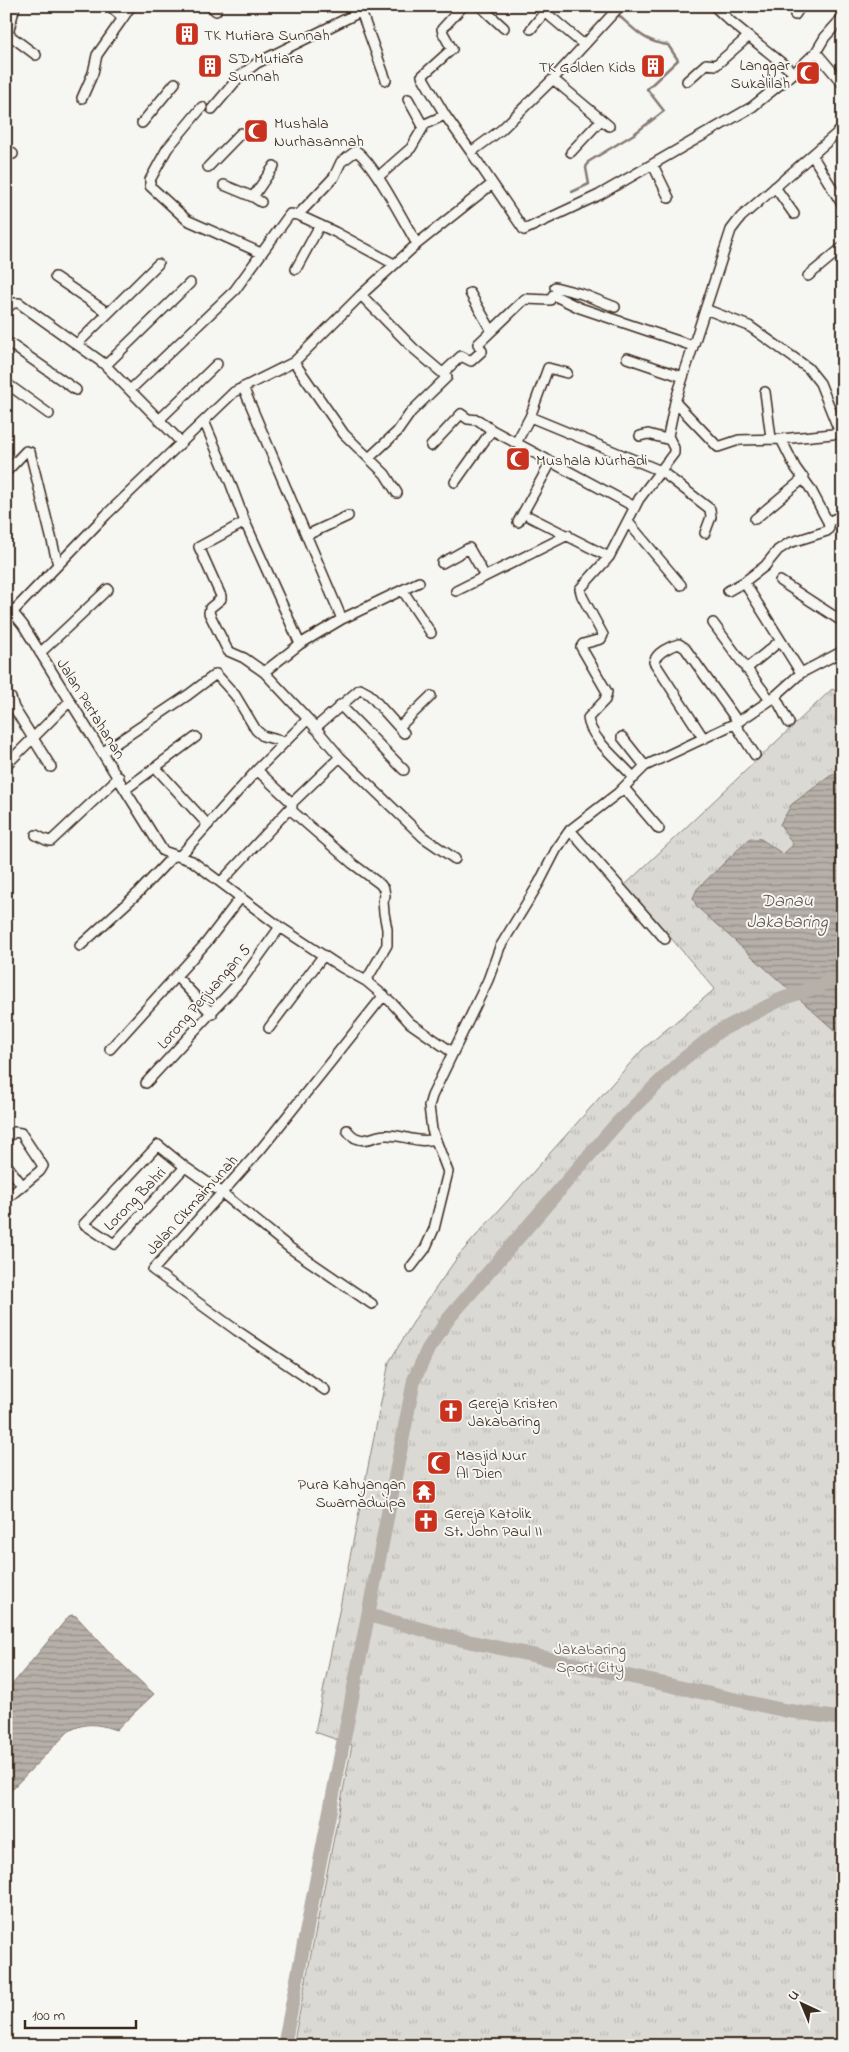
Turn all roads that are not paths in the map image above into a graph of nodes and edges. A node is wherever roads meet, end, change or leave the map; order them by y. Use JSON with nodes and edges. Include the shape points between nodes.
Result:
{"nodes":[{"id":1,"x":15,"y":6,"type":"edge"},
{"id":2,"x":110,"y":6,"type":"edge"},
{"id":3,"x":131,"y":6,"type":"edge"},
{"id":4,"x":372,"y":6,"type":"edge"},
{"id":5,"x":463,"y":6,"type":"edge"},
{"id":6,"x":480,"y":6,"type":"edge"},
{"id":7,"x":537,"y":6,"type":"edge"},
{"id":8,"x":714,"y":6,"type":"edge"},
{"id":9,"x":801,"y":6,"type":"edge"},
{"id":10,"x":360,"y":9,"type":"edge"},
{"id":11,"x":547,"y":9,"type":"edge"},
{"id":12,"x":617,"y":10,"type":"edge"},
{"id":13,"x":796,"y":15,"type":"dead end"},
{"id":14,"x":843,"y":17,"type":"edge"},
{"id":15,"x":123,"y":18,"type":"junction"},
{"id":16,"x":504,"y":28,"type":"dead end"},
{"id":17,"x":531,"y":29,"type":"dead end"},
{"id":18,"x":749,"y":36,"type":"junction"},
{"id":19,"x":7,"y":38,"type":"edge"},
{"id":20,"x":584,"y":45,"type":"junction"},
{"id":21,"x":816,"y":52,"type":"junction"},
{"id":22,"x":36,"y":55,"type":"dead end"},
{"id":23,"x":794,"y":73,"type":"junction"},
{"id":24,"x":553,"y":79,"type":"junction"},
{"id":25,"x":386,"y":80,"type":"dead end"},
{"id":26,"x":687,"y":80,"type":"dead end"},
{"id":27,"x":175,"y":83,"type":"dead end"},
{"id":28,"x":843,"y":84,"type":"edge"},
{"id":29,"x":82,"y":98,"type":"dead end"},
{"id":30,"x":408,"y":99,"type":"dead end"},
{"id":31,"x":202,"y":107,"type":"dead end"},
{"id":32,"x":212,"y":109,"type":"dead end"},
{"id":33,"x":445,"y":115,"type":"junction"},
{"id":34,"x":142,"y":123,"type":"dead end"},
{"id":35,"x":423,"y":126,"type":"junction"},
{"id":36,"x":843,"y":128,"type":"edge"},
{"id":37,"x":241,"y":133,"type":"dead end"},
{"id":38,"x":471,"y":152,"type":"junction"},
{"id":39,"x":571,"y":152,"type":"dead end"},
{"id":40,"x":812,"y":155,"type":"junction"},
{"id":41,"x":653,"y":165,"type":"junction"},
{"id":42,"x":274,"y":166,"type":"dead end"},
{"id":43,"x":208,"y":167,"type":"dead end"},
{"id":44,"x":378,"y":177,"type":"junction"},
{"id":45,"x":492,"y":184,"type":"junction"},
{"id":46,"x":224,"y":185,"type":"dead end"},
{"id":47,"x":775,"y":187,"type":"junction"},
{"id":48,"x":669,"y":198,"type":"dead end"},
{"id":49,"x":843,"y":206,"type":"edge"},
{"id":50,"x":794,"y":214,"type":"dead end"},
{"id":51,"x":298,"y":215,"type":"junction"},
{"id":52,"x":320,"y":225,"type":"junction"},
{"id":53,"x":417,"y":244,"type":"junction"},
{"id":54,"x":843,"y":248,"type":"edge"},
{"id":55,"x":261,"y":253,"type":"junction"},
{"id":56,"x":158,"y":264,"type":"dead end"},
{"id":57,"x":394,"y":264,"type":"junction"},
{"id":58,"x":296,"y":269,"type":"dead end"},
{"id":59,"x":808,"y":276,"type":"dead end"},
{"id":60,"x":55,"y":277,"type":"dead end"},
{"id":61,"x":190,"y":283,"type":"dead end"},
{"id":62,"x":470,"y":293,"type":"dead end"},
{"id":63,"x":552,"y":294,"type":"junction"},
{"id":64,"x":361,"y":295,"type":"junction"},
{"id":65,"x":615,"y":307,"type":"dead end"},
{"id":66,"x":6,"y":309,"type":"edge"},
{"id":67,"x":706,"y":309,"type":"junction"},
{"id":68,"x":108,"y":313,"type":"junction"},
{"id":69,"x":491,"y":330,"type":"junction"},
{"id":70,"x":6,"y":341,"type":"edge"},
{"id":71,"x":77,"y":344,"type":"junction"},
{"id":72,"x":693,"y":346,"type":"junction"},
{"id":73,"x":627,"y":358,"type":"dead end"},
{"id":74,"x":294,"y":362,"type":"junction"},
{"id":75,"x":217,"y":364,"type":"dead end"},
{"id":76,"x":106,"y":365,"type":"junction"},
{"id":77,"x":443,"y":373,"type":"junction"},
{"id":78,"x":567,"y":374,"type":"dead end"},
{"id":79,"x":683,"y":378,"type":"junction"},
{"id":80,"x":6,"y":383,"type":"edge"},
{"id":81,"x":243,"y":387,"type":"junction"},
{"id":82,"x":76,"y":390,"type":"dead end"},
{"id":83,"x":130,"y":390,"type":"junction"},
{"id":84,"x":765,"y":392,"type":"dead end"},
{"id":85,"x":676,"y":402,"type":"junction"},
{"id":86,"x":49,"y":414,"type":"dead end"},
{"id":87,"x":530,"y":417,"type":"junction"},
{"id":88,"x":159,"y":420,"type":"junction"},
{"id":89,"x":204,"y":421,"type":"junction"},
{"id":90,"x":492,"y":430,"type":"junction"},
{"id":91,"x":842,"y":433,"type":"edge"},
{"id":92,"x":640,"y":436,"type":"dead end"},
{"id":93,"x":771,"y":438,"type":"junction"},
{"id":94,"x":781,"y":439,"type":"junction"},
{"id":95,"x":670,"y":440,"type":"junction"},
{"id":96,"x":181,"y":442,"type":"junction"},
{"id":97,"x":516,"y":443,"type":"junction"},
{"id":98,"x":431,"y":446,"type":"dead end"},
{"id":99,"x":369,"y":458,"type":"junction"},
{"id":100,"x":551,"y":462,"type":"junction"},
{"id":101,"x":661,"y":470,"type":"junction"},
{"id":102,"x":6,"y":472,"type":"edge"},
{"id":103,"x":804,"y":478,"type":"junction"},
{"id":104,"x":455,"y":482,"type":"dead end"},
{"id":105,"x":397,"y":493,"type":"dead end"},
{"id":106,"x":635,"y":507,"type":"junction"},
{"id":107,"x":843,"y":515,"type":"edge"},
{"id":108,"x":348,"y":516,"type":"dead end"},
{"id":109,"x":530,"y":518,"type":"dead end"},
{"id":110,"x":755,"y":519,"type":"dead end"},
{"id":111,"x":245,"y":522,"type":"junction"},
{"id":112,"x":518,"y":522,"type":"dead end"},
{"id":113,"x":628,"y":522,"type":"junction"},
{"id":114,"x":828,"y":522,"type":"junction"},
{"id":115,"x":705,"y":532,"type":"dead end"},
{"id":116,"x":307,"y":535,"type":"junction"},
{"id":117,"x":568,"y":535,"type":"junction"},
{"id":118,"x":609,"y":557,"type":"junction"},
{"id":119,"x":442,"y":563,"type":"dead end"},
{"id":120,"x":58,"y":565,"type":"junction"},
{"id":121,"x":485,"y":576,"type":"junction"},
{"id":122,"x":780,"y":581,"type":"dead end"},
{"id":123,"x":419,"y":582,"type":"dead end"},
{"id":124,"x":744,"y":582,"type":"junction"},
{"id":125,"x":681,"y":585,"type":"dead end"},
{"id":126,"x":108,"y":589,"type":"dead end"},
{"id":127,"x":403,"y":590,"type":"junction"},
{"id":128,"x":456,"y":591,"type":"dead end"},
{"id":129,"x":728,"y":591,"type":"dead end"},
{"id":130,"x":6,"y":604,"type":"edge"},
{"id":131,"x":14,"y":611,"type":"junction"},
{"id":132,"x":6,"y":619,"type":"edge"},
{"id":133,"x":342,"y":619,"type":"junction"},
{"id":134,"x":843,"y":622,"type":"edge"},
{"id":135,"x":713,"y":623,"type":"dead end"},
{"id":136,"x":431,"y":632,"type":"dead end"},
{"id":137,"x":780,"y":641,"type":"junction"},
{"id":138,"x":300,"y":644,"type":"junction"},
{"id":139,"x":843,"y":651,"type":"edge"},
{"id":140,"x":40,"y":653,"type":"junction"},
{"id":141,"x":746,"y":669,"type":"junction"},
{"id":142,"x":264,"y":672,"type":"junction"},
{"id":143,"x":801,"y":673,"type":"junction"},
{"id":144,"x":431,"y":696,"type":"dead end"},
{"id":145,"x":11,"y":698,"type":"dead end"},
{"id":146,"x":772,"y":698,"type":"junction"},
{"id":147,"x":70,"y":701,"type":"junction"},
{"id":148,"x":340,"y":705,"type":"junction"},
{"id":149,"x":308,"y":719,"type":"junction"},
{"id":150,"x":736,"y":723,"type":"junction"},
{"id":151,"x":789,"y":723,"type":"dead end"},
{"id":152,"x":315,"y":728,"type":"junction"},
{"id":153,"x":33,"y":737,"type":"junction"},
{"id":154,"x":196,"y":737,"type":"dead end"},
{"id":155,"x":622,"y":737,"type":"dead end"},
{"id":156,"x":704,"y":739,"type":"junction"},
{"id":157,"x":285,"y":742,"type":"junction"},
{"id":158,"x":103,"y":752,"type":"junction"},
{"id":159,"x":755,"y":755,"type":"dead end"},
{"id":160,"x":340,"y":757,"type":"junction"},
{"id":161,"x":6,"y":764,"type":"edge"},
{"id":162,"x":645,"y":766,"type":"junction"},
{"id":163,"x":51,"y":767,"type":"dead end"},
{"id":164,"x":155,"y":767,"type":"junction"},
{"id":165,"x":258,"y":770,"type":"junction"},
{"id":166,"x":404,"y":770,"type":"dead end"},
{"id":167,"x":119,"y":777,"type":"junction"},
{"id":168,"x":634,"y":778,"type":"junction"},
{"id":169,"x":624,"y":788,"type":"junction"},
{"id":170,"x":126,"y":789,"type":"junction"},
{"id":171,"x":292,"y":805,"type":"junction"},
{"id":172,"x":208,"y":825,"type":"junction"},
{"id":173,"x":659,"y":829,"type":"dead end"},
{"id":174,"x":570,"y":830,"type":"junction"},
{"id":175,"x":36,"y":834,"type":"dead end"},
{"id":176,"x":177,"y":855,"type":"junction"},
{"id":177,"x":455,"y":859,"type":"dead end"},
{"id":178,"x":221,"y":882,"type":"junction"},
{"id":179,"x":241,"y":897,"type":"junction"},
{"id":180,"x":280,"y":927,"type":"junction"},
{"id":181,"x":665,"y":939,"type":"dead end"},
{"id":182,"x":80,"y":946,"type":"dead end"},
{"id":183,"x":323,"y":956,"type":"junction"},
{"id":184,"x":176,"y":976,"type":"junction"},
{"id":185,"x":366,"y":981,"type":"junction"},
{"id":186,"x":384,"y":995,"type":"junction"},
{"id":187,"x":212,"y":1014,"type":"junction"},
{"id":188,"x":269,"y":1028,"type":"dead end"},
{"id":189,"x":110,"y":1049,"type":"dead end"},
{"id":190,"x":452,"y":1052,"type":"junction"},
{"id":191,"x":146,"y":1082,"type":"dead end"},
{"id":192,"x":347,"y":1130,"type":"dead end"},
{"id":193,"x":6,"y":1139,"type":"edge"},
{"id":194,"x":435,"y":1140,"type":"junction"},
{"id":195,"x":6,"y":1164,"type":"edge"},
{"id":196,"x":185,"y":1167,"type":"junction"},
{"id":197,"x":22,"y":1185,"type":"junction"},
{"id":198,"x":221,"y":1192,"type":"junction"},
{"id":199,"x":6,"y":1199,"type":"edge"},
{"id":200,"x":412,"y":1267,"type":"dead end"},
{"id":201,"x":372,"y":1304,"type":"dead end"},
{"id":202,"x":325,"y":1390,"type":"dead end"}],
"edges":[{"from":1,"to":19,"type":"street"},
{"from":2,"to":15,"type":"street"},
{"from":3,"to":15,"type":"street"},
{"from":4,"to":10,"type":"street"},
{"from":5,"to":33,"type":"street","via":[[442,28],[452,49],[422,76]]},
{"from":6,"to":16,"type":"street"},
{"from":7,"to":11,"type":"street"},
{"from":8,"to":18,"type":"street"},
{"from":9,"to":13,"type":"street"},
{"from":10,"to":25,"type":"street"},
{"from":10,"to":32,"type":"street","via":[[257,64],[240,76]]},
{"from":11,"to":17,"type":"street"},
{"from":11,"to":20,"type":"street"},
{"from":12,"to":20,"type":"street"},
{"from":14,"to":21,"type":"street"},
{"from":15,"to":29,"type":"street","via":[[97,55]]},
{"from":18,"to":23,"type":"street"},
{"from":18,"to":26,"type":"street","via":[[716,65],[706,64]]},
{"from":19,"to":22,"type":"street"},
{"from":20,"to":24,"type":"street"},
{"from":21,"to":23,"type":"street"},
{"from":21,"to":28,"type":"street"},
{"from":23,"to":41,"type":"street","via":[[752,107]]},
{"from":24,"to":38,"type":"street","via":[[501,130]]},
{"from":24,"to":39,"type":"street","via":[[605,123]]},
{"from":27,"to":34,"type":"street"},
{"from":30,"to":35,"type":"street"},
{"from":31,"to":55,"type":"street","via":[[167,149],[150,180],[150,186],[187,220]]},
{"from":33,"to":35,"type":"street"},
{"from":33,"to":38,"type":"street"},
{"from":35,"to":44,"type":"street","via":[[410,148]]},
{"from":36,"to":40,"type":"street"},
{"from":37,"to":43,"type":"street"},
{"from":38,"to":45,"type":"street"},
{"from":40,"to":47,"type":"street"},
{"from":40,"to":49,"type":"street"},
{"from":41,"to":45,"type":"street","via":[[524,230]]},
{"from":41,"to":48,"type":"street"},
{"from":42,"to":46,"type":"street","via":[[257,199]]},
{"from":44,"to":51,"type":"street","via":[[362,155],[356,152],[341,162],[334,177]]},
{"from":44,"to":53,"type":"street"},
{"from":45,"to":53,"type":"street"},
{"from":47,"to":50,"type":"street"},
{"from":47,"to":67,"type":"street","via":[[731,230]]},
{"from":51,"to":52,"type":"street"},
{"from":51,"to":55,"type":"street","via":[[290,214]]},
{"from":52,"to":57,"type":"street"},
{"from":52,"to":58,"type":"street"},
{"from":53,"to":57,"type":"street"},
{"from":54,"to":59,"type":"street"},
{"from":55,"to":83,"type":"street","via":[[232,294]]},
{"from":56,"to":68,"type":"street"},
{"from":57,"to":64,"type":"street"},
{"from":60,"to":68,"type":"street"},
{"from":61,"to":76,"type":"street"},
{"from":62,"to":69,"type":"street"},
{"from":63,"to":65,"type":"street","via":[[582,294]]},
{"from":63,"to":69,"type":"street","via":[[525,299]]},
{"from":63,"to":72,"type":"street","via":[[580,308]]},
{"from":64,"to":74,"type":"street"},
{"from":64,"to":77,"type":"street","via":[[413,348]]},
{"from":66,"to":71,"type":"street","via":[[13,303],[19,303]]},
{"from":67,"to":72,"type":"street"},
{"from":67,"to":91,"type":"street","via":[[749,326],[808,368],[820,383]]},
{"from":68,"to":71,"type":"street"},
{"from":69,"to":77,"type":"street","via":[[478,344],[482,351],[477,356],[469,362],[461,356]]},
{"from":70,"to":82,"type":"street"},
{"from":71,"to":76,"type":"street"},
{"from":72,"to":79,"type":"street"},
{"from":73,"to":79,"type":"street"},
{"from":74,"to":81,"type":"street"},
{"from":74,"to":99,"type":"street","via":[[344,434]]},
{"from":75,"to":88,"type":"street"},
{"from":76,"to":83,"type":"street"},
{"from":77,"to":99,"type":"street","via":[[447,377]]},
{"from":78,"to":87,"type":"street","via":[[548,368]]},
{"from":79,"to":85,"type":"street"},
{"from":80,"to":86,"type":"street"},
{"from":81,"to":89,"type":"street"},
{"from":81,"to":116,"type":"street"},
{"from":83,"to":88,"type":"street"},
{"from":84,"to":93,"type":"street"},
{"from":85,"to":93,"type":"street","via":[[718,447],[740,440]]},
{"from":85,"to":95,"type":"street","via":[[668,436]]},
{"from":87,"to":97,"type":"street"},
{"from":87,"to":101,"type":"street"},
{"from":88,"to":96,"type":"street"},
{"from":89,"to":96,"type":"street"},
{"from":89,"to":111,"type":"street"},
{"from":90,"to":97,"type":"street"},
{"from":90,"to":98,"type":"street","via":[[461,414]]},
{"from":90,"to":104,"type":"street"},
{"from":91,"to":94,"type":"street"},
{"from":92,"to":95,"type":"street","via":[[648,434]]},
{"from":93,"to":94,"type":"street"},
{"from":94,"to":103,"type":"street"},
{"from":95,"to":101,"type":"street","via":[[674,453]]},
{"from":96,"to":120,"type":"street"},
{"from":97,"to":100,"type":"street"},
{"from":99,"to":105,"type":"street","via":[[389,478]]},
{"from":100,"to":106,"type":"street"},
{"from":100,"to":112,"type":"street"},
{"from":101,"to":106,"type":"street"},
{"from":101,"to":115,"type":"street","via":[[710,509],[712,517]]},
{"from":102,"to":120,"type":"street","via":[[26,451],[30,452]]},
{"from":103,"to":110,"type":"street"},
{"from":103,"to":114,"type":"street"},
{"from":106,"to":113,"type":"street"},
{"from":107,"to":114,"type":"street"},
{"from":108,"to":116,"type":"street"},
{"from":109,"to":117,"type":"street"},
{"from":111,"to":138,"type":"street"},
{"from":111,"to":142,"type":"street","via":[[203,544],[199,550],[221,596],[209,610],[225,647],[229,653],[244,658]]},
{"from":113,"to":118,"type":"street"},
{"from":113,"to":125,"type":"street"},
{"from":114,"to":124,"type":"street","via":[[827,531],[788,543]]},
{"from":116,"to":133,"type":"street"},
{"from":117,"to":118,"type":"street"},
{"from":117,"to":121,"type":"street"},
{"from":118,"to":168,"type":"street","via":[[580,589],[603,635],[601,639],[580,647],[607,692],[605,700],[588,718],[589,726],[602,743]]},
{"from":119,"to":121,"type":"street","via":[[469,548]]},
{"from":120,"to":131,"type":"street"},
{"from":121,"to":128,"type":"street"},
{"from":122,"to":134,"type":"street"},
{"from":123,"to":127,"type":"street"},
{"from":124,"to":129,"type":"street"},
{"from":124,"to":137,"type":"street"},
{"from":126,"to":140,"type":"street"},
{"from":127,"to":133,"type":"street"},
{"from":127,"to":136,"type":"street"},
{"from":130,"to":131,"type":"street","name":"Jalan Pertahanan"},
{"from":131,"to":132,"type":"street"},
{"from":131,"to":140,"type":"street","name":"Jalan Pertahanan"},
{"from":133,"to":138,"type":"street"},
{"from":135,"to":141,"type":"street"},
{"from":137,"to":141,"type":"street"},
{"from":137,"to":143,"type":"street"},
{"from":138,"to":142,"type":"street"},
{"from":139,"to":143,"type":"street"},
{"from":140,"to":147,"type":"street","name":"Jalan Pertahanan"},
{"from":141,"to":146,"type":"street"},
{"from":142,"to":149,"type":"street"},
{"from":143,"to":146,"type":"street"},
{"from":144,"to":148,"type":"street","via":[[401,730],[362,690]]},
{"from":145,"to":153,"type":"street"},
{"from":146,"to":150,"type":"street"},
{"from":146,"to":151,"type":"street"},
{"from":147,"to":153,"type":"street"},
{"from":147,"to":158,"type":"street","name":"Jalan Pertahanan"},
{"from":148,"to":152,"type":"street"},
{"from":148,"to":166,"type":"street"},
{"from":149,"to":152,"type":"street"},
{"from":149,"to":157,"type":"street"},
{"from":150,"to":156,"type":"street"},
{"from":150,"to":156,"type":"street","via":[[685,648],[679,644],[672,646],[653,661]]},
{"from":150,"to":159,"type":"street"},
{"from":152,"to":160,"type":"street"},
{"from":153,"to":161,"type":"street"},
{"from":153,"to":163,"type":"street"},
{"from":154,"to":164,"type":"street"},
{"from":155,"to":162,"type":"street"},
{"from":156,"to":162,"type":"street"},
{"from":157,"to":158,"type":"street","via":[[263,736],[256,730],[235,695],[216,674]]},
{"from":157,"to":165,"type":"street"},
{"from":158,"to":167,"type":"street","name":"Jalan Pertahanan"},
{"from":160,"to":171,"type":"street"},
{"from":160,"to":177,"type":"street","via":[[423,837]]},
{"from":162,"to":168,"type":"street"},
{"from":164,"to":170,"type":"street"},
{"from":164,"to":172,"type":"street"},
{"from":165,"to":171,"type":"street"},
{"from":165,"to":172,"type":"street"},
{"from":167,"to":170,"type":"street","name":"Jalan Pertahanan"},
{"from":167,"to":175,"type":"street","via":[[50,840]]},
{"from":168,"to":169,"type":"street"},
{"from":169,"to":173,"type":"street"},
{"from":169,"to":174,"type":"street"},
{"from":170,"to":176,"type":"street","name":"Jalan Pertahanan","via":[[163,851]]},
{"from":171,"to":178,"type":"street"},
{"from":171,"to":185,"type":"street","via":[[292,811],[384,889],[387,945]]},
{"from":172,"to":176,"type":"street"},
{"from":174,"to":181,"type":"street"},
{"from":174,"to":190,"type":"street","via":[[500,947],[488,980]]},
{"from":176,"to":178,"type":"street","name":"Jalan Pertahanan","via":[[192,861]]},
{"from":176,"to":182,"type":"street"},
{"from":178,"to":179,"type":"street","name":"Jalan Pertahanan"},
{"from":179,"to":180,"type":"street","name":"Jalan Pertahanan"},
{"from":179,"to":184,"type":"street"},
{"from":180,"to":183,"type":"street","name":"Jalan Pertahanan"},
{"from":180,"to":187,"type":"street","name":"Lorong Perjuangan 5"},
{"from":183,"to":185,"type":"street","name":"Jalan Pertahanan"},
{"from":183,"to":188,"type":"street"},
{"from":184,"to":187,"type":"street"},
{"from":184,"to":189,"type":"street"},
{"from":185,"to":186,"type":"street","name":"Jalan Pertahanan"},
{"from":186,"to":190,"type":"street","name":"Jalan Pertahanan","via":[[410,1023]]},
{"from":186,"to":198,"type":"street","name":"Jalan Cikmaimunah","via":[[261,1149]]},
{"from":187,"to":191,"type":"street","name":"Lorong Perjuangan 5"},
{"from":190,"to":194,"type":"street","via":[[429,1106]]},
{"from":192,"to":194,"type":"street","via":[[360,1140],[395,1135],[416,1141]]},
{"from":193,"to":197,"type":"street","via":[[14,1132],[20,1132],[43,1165]]},
{"from":194,"to":200,"type":"street","via":[[448,1172],[434,1229]]},
{"from":195,"to":197,"type":"street"},
{"from":196,"to":196,"type":"street","name":"Lorong Bahri","via":[[114,1244],[84,1224],[158,1145]]},
{"from":196,"to":198,"type":"street"},
{"from":197,"to":199,"type":"street"},
{"from":198,"to":201,"type":"street","via":[[290,1248]]},
{"from":198,"to":202,"type":"street","name":"Jalan Cikmaimunah","via":[[153,1270]]}]}
